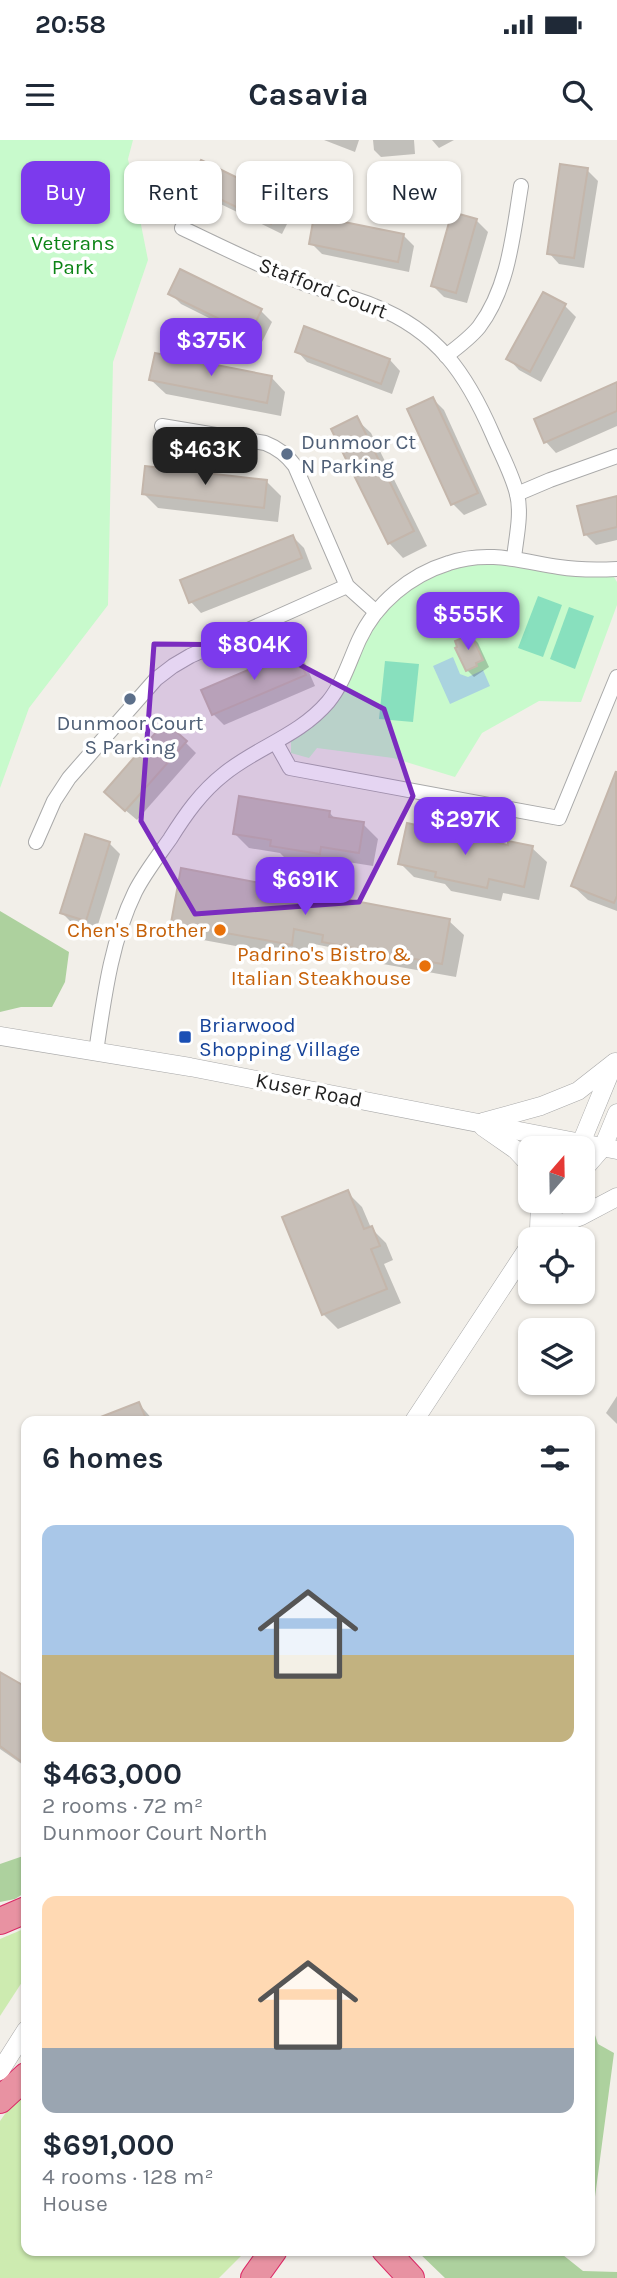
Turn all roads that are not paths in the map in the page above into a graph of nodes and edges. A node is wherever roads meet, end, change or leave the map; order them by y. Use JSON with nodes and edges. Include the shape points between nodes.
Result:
{"nodes":[{"id":1,"x":521,"y":186,"type":"dead end"},
{"id":2,"x":182,"y":228,"type":"dead end"},
{"id":3,"x":446,"y":356,"type":"junction"},
{"id":4,"x":162,"y":426,"type":"dead end"},
{"id":5,"x":617,"y":456,"type":"edge"},
{"id":6,"x":517,"y":494,"type":"junction"},
{"id":7,"x":514,"y":558,"type":"junction"},
{"id":8,"x":617,"y":569,"type":"edge"},
{"id":9,"x":347,"y":586,"type":"junction"},
{"id":10,"x":376,"y":612,"type":"junction"},
{"id":11,"x":617,"y":677,"type":"edge"},
{"id":12,"x":276,"y":743,"type":"junction"},
{"id":13,"x":36,"y":842,"type":"dead end"},
{"id":14,"x":0,"y":1035,"type":"edge"},
{"id":15,"x":96,"y":1052,"type":"junction"},
{"id":16,"x":616,"y":1059,"type":"edge"},
{"id":17,"x":617,"y":1113,"type":"edge"},
{"id":18,"x":477,"y":1123,"type":"junction"},
{"id":19,"x":535,"y":1136,"type":"edge"},
{"id":20,"x":584,"y":1136,"type":"edge"},
{"id":21,"x":610,"y":1149,"type":"edge"},
{"id":22,"x":518,"y":1152,"type":"edge"},
{"id":23,"x":595,"y":1161,"type":"edge"},
{"id":24,"x":617,"y":1197,"type":"edge"},
{"id":25,"x":559,"y":1227,"type":"edge"},
{"id":26,"x":518,"y":1263,"type":"edge"},
{"id":27,"x":417,"y":1416,"type":"edge"},
{"id":28,"x":21,"y":1912,"type":"edge"},
{"id":29,"x":0,"y":1921,"type":"edge"},
{"id":30,"x":21,"y":2038,"type":"edge"},
{"id":31,"x":0,"y":2071,"type":"edge"},
{"id":32,"x":21,"y":2081,"type":"edge"},
{"id":33,"x":0,"y":2100,"type":"edge"},
{"id":34,"x":270,"y":2256,"type":"edge"},
{"id":35,"x":391,"y":2256,"type":"edge"},
{"id":36,"x":254,"y":2278,"type":"edge"},
{"id":37,"x":411,"y":2278,"type":"edge"}],
"edges":[{"from":1,"to":3,"type":"street","via":[[498,293],[477,329]]},
{"from":2,"to":3,"type":"street","name":"Stafford Court","via":[[267,269],[374,306],[426,336]]},
{"from":3,"to":6,"type":"street","name":"Stafford Court","via":[[476,397]]},
{"from":4,"to":9,"type":"street","via":[[265,443],[289,457]]},
{"from":5,"to":6,"type":"street"},
{"from":6,"to":7,"type":"street","name":"Stafford Court"},
{"from":7,"to":8,"type":"street","via":[[559,567]]},
{"from":7,"to":10,"type":"street","via":[[472,557],[428,570]]},
{"from":9,"to":10,"type":"street"},
{"from":9,"to":13,"type":"street","via":[[190,656],[156,679],[69,778]]},
{"from":10,"to":12,"type":"street","via":[[329,700],[298,730]]},
{"from":11,"to":12,"type":"street","via":[[559,818],[290,768]]},
{"from":12,"to":15,"type":"street","via":[[207,788],[136,890],[117,940]]},
{"from":14,"to":15,"type":"street","name":"Kuser Road"},
{"from":15,"to":18,"type":"street","name":"Kuser Road"},
{"from":16,"to":18,"type":"street","via":[[578,1091]]},
{"from":16,"to":20,"type":"street"},
{"from":17,"to":21,"type":"street"},
{"from":18,"to":19,"type":"street","name":"Kuser Road"},
{"from":18,"to":22,"type":"street"},
{"from":21,"to":23,"type":"street"},
{"from":24,"to":25,"type":"street"},
{"from":26,"to":27,"type":"street"},
{"from":28,"to":29,"type":"highway"},
{"from":30,"to":31,"type":"street"},
{"from":32,"to":33,"type":"highway"},
{"from":34,"to":36,"type":"highway"},
{"from":35,"to":37,"type":"highway"}]}
